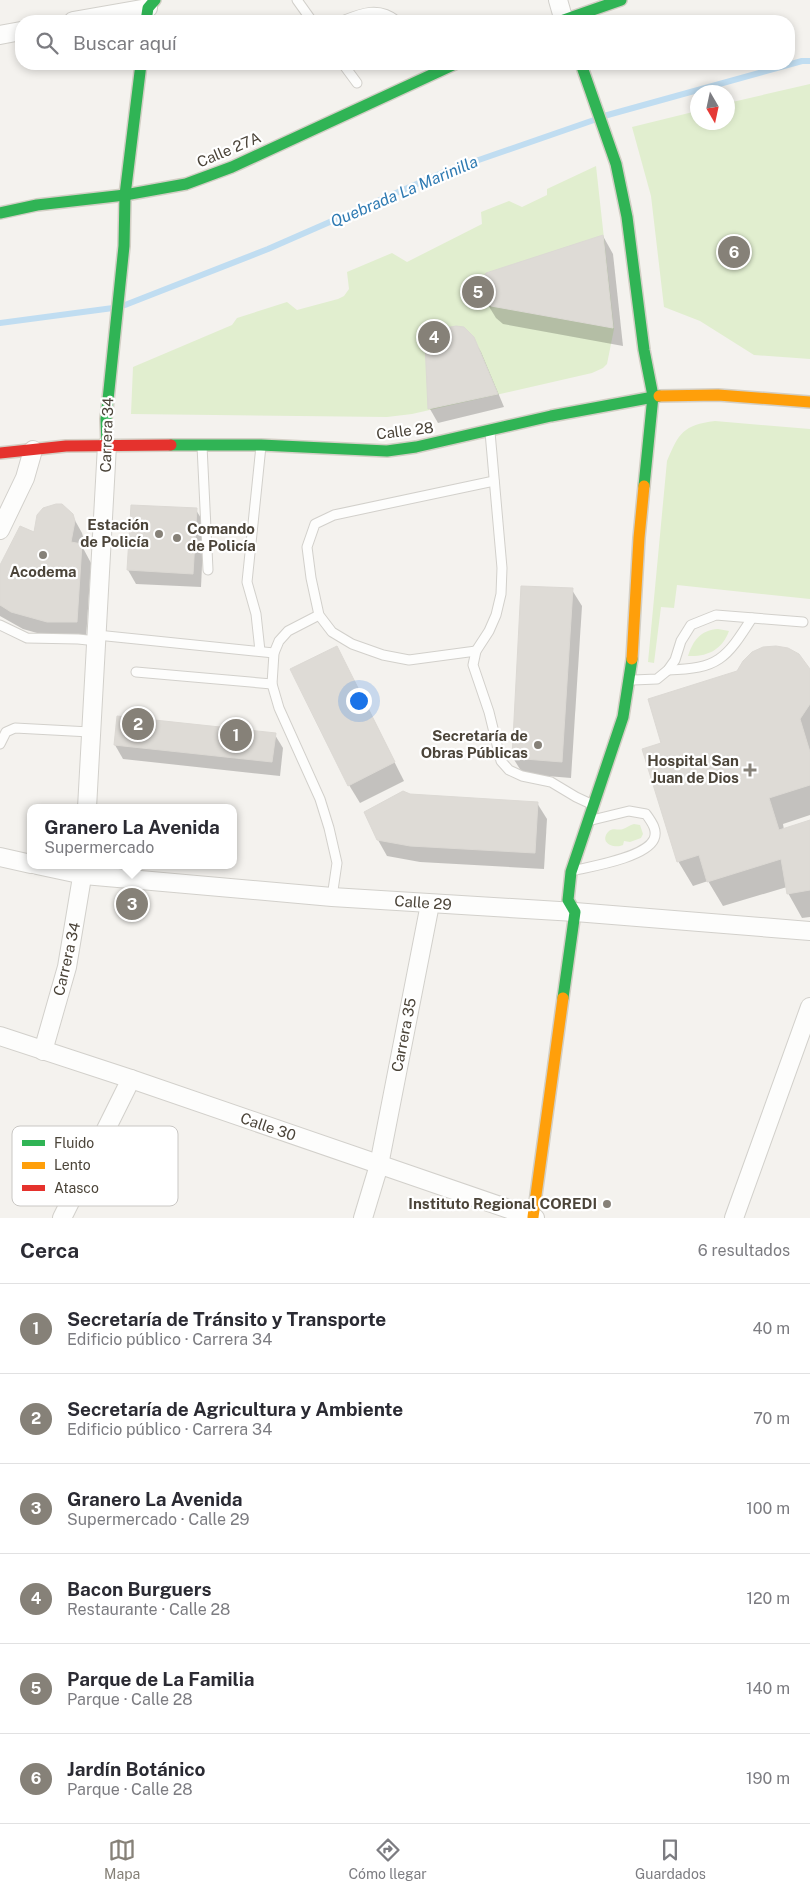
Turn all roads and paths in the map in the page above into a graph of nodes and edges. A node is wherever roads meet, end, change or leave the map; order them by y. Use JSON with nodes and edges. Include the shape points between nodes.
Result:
{"nodes":[{"id":1,"x":296,"y":0,"type":"edge"},
{"id":2,"x":558,"y":0,"type":"edge"},
{"id":3,"x":621,"y":0,"type":"edge"},
{"id":4,"x":149,"y":10,"type":"edge"},
{"id":5,"x":114,"y":15,"type":"edge"},
{"id":6,"x":307,"y":15,"type":"edge"},
{"id":7,"x":357,"y":15,"type":"edge"},
{"id":8,"x":388,"y":15,"type":"edge"},
{"id":9,"x":562,"y":15,"type":"edge"},
{"id":10,"x":580,"y":15,"type":"edge"},
{"id":11,"x":15,"y":32,"type":"edge"},
{"id":12,"x":0,"y":35,"type":"edge"},
{"id":13,"x":140,"y":70,"type":"edge"},
{"id":14,"x":347,"y":70,"type":"edge"},
{"id":15,"x":427,"y":70,"type":"edge"},
{"id":16,"x":583,"y":70,"type":"edge"},
{"id":17,"x":357,"y":83,"type":"dead end"},
{"id":18,"x":125,"y":195,"type":"junction"},
{"id":19,"x":0,"y":213,"type":"edge"},
{"id":20,"x":653,"y":396,"type":"junction"},
{"id":21,"x":810,"y":402,"type":"edge"},
{"id":22,"x":490,"y":432,"type":"junction"},
{"id":23,"x":107,"y":444,"type":"junction"},
{"id":24,"x":202,"y":445,"type":"junction"},
{"id":25,"x":261,"y":445,"type":"junction"},
{"id":26,"x":33,"y":450,"type":"junction"},
{"id":27,"x":0,"y":453,"type":"edge"},
{"id":28,"x":494,"y":481,"type":"junction"},
{"id":29,"x":0,"y":530,"type":"edge"},
{"id":30,"x":208,"y":570,"type":"dead end"},
{"id":31,"x":319,"y":615,"type":"junction"},
{"id":32,"x":752,"y":618,"type":"junction"},
{"id":33,"x":803,"y":622,"type":"dead end"},
{"id":34,"x":1,"y":628,"type":"edge"},
{"id":35,"x":97,"y":638,"type":"junction"},
{"id":36,"x":260,"y":651,"type":"junction"},
{"id":37,"x":476,"y":652,"type":"junction"},
{"id":38,"x":274,"y":653,"type":"junction"},
{"id":39,"x":668,"y":670,"type":"junction"},
{"id":40,"x":136,"y":672,"type":"dead end"},
{"id":41,"x":630,"y":680,"type":"junction"},
{"id":42,"x":272,"y":684,"type":"junction"},
{"id":43,"x":90,"y":732,"type":"junction"},
{"id":44,"x":0,"y":744,"type":"edge"},
{"id":45,"x":87,"y":804,"type":"edge"},
{"id":46,"x":594,"y":805,"type":"junction"},
{"id":47,"x":588,"y":821,"type":"junction"},
{"id":48,"x":0,"y":857,"type":"edge"},
{"id":49,"x":27,"y":863,"type":"edge"},
{"id":50,"x":84,"y":870,"type":"edge"},
{"id":51,"x":570,"y":872,"type":"junction"},
{"id":52,"x":332,"y":897,"type":"junction"},
{"id":53,"x":430,"y":904,"type":"junction"},
{"id":54,"x":575,"y":912,"type":"junction"},
{"id":55,"x":810,"y":931,"type":"edge"},
{"id":56,"x":810,"y":1007,"type":"edge"},
{"id":57,"x":0,"y":1036,"type":"edge"},
{"id":58,"x":43,"y":1051,"type":"junction"},
{"id":59,"x":131,"y":1079,"type":"junction"},
{"id":60,"x":108,"y":1126,"type":"edge"},
{"id":61,"x":379,"y":1165,"type":"junction"},
{"id":62,"x":68,"y":1206,"type":"edge"},
{"id":63,"x":62,"y":1218,"type":"edge"},
{"id":64,"x":363,"y":1218,"type":"edge"},
{"id":65,"x":534,"y":1218,"type":"edge"},
{"id":66,"x":734,"y":1218,"type":"edge"}],
"edges":[{"from":1,"to":6,"type":"lane"},
{"from":2,"to":9,"type":"street"},
{"from":3,"to":10,"type":"street"},
{"from":4,"to":5,"type":"street"},
{"from":7,"to":8,"type":"lane","via":[[364,12]]},
{"from":11,"to":12,"type":"street"},
{"from":13,"to":18,"type":"street","name":"Carrera 34"},
{"from":14,"to":17,"type":"lane"},
{"from":15,"to":18,"type":"street","name":"Calle 27A","via":[[232,167],[186,184]]},
{"from":16,"to":20,"type":"street","via":[[616,164],[627,217]]},
{"from":18,"to":19,"type":"street","name":"Calle 27A","via":[[38,205]]},
{"from":18,"to":23,"type":"street","name":"Carrera 34","via":[[124,246],[106,419]]},
{"from":20,"to":21,"type":"street","name":"Calle 28","via":[[718,395]]},
{"from":20,"to":22,"type":"street","name":"Calle 28"},
{"from":20,"to":41,"type":"street"},
{"from":22,"to":25,"type":"street","name":"Calle 28","via":[[387,451]]},
{"from":22,"to":28,"type":"lane"},
{"from":23,"to":24,"type":"street","name":"Calle 28"},
{"from":23,"to":26,"type":"street","name":"Calle 28"},
{"from":23,"to":35,"type":"street","name":"Carrera 34"},
{"from":24,"to":25,"type":"street","name":"Calle 28"},
{"from":24,"to":30,"type":"lane"},
{"from":25,"to":36,"type":"lane","via":[[248,582]]},
{"from":26,"to":27,"type":"street","name":"Calle 28"},
{"from":26,"to":29,"type":"street","via":[[25,478]]},
{"from":28,"to":31,"type":"lane","via":[[334,515],[315,524],[307,547]]},
{"from":28,"to":37,"type":"lane","via":[[502,568],[501,594],[496,615]]},
{"from":31,"to":37,"type":"lane","via":[[332,632],[352,644],[383,655],[409,660]]},
{"from":31,"to":38,"type":"lane","via":[[288,631]]},
{"from":32,"to":33,"type":"lane"},
{"from":32,"to":39,"type":"lane","via":[[736,644],[722,658],[691,670]]},
{"from":32,"to":39,"type":"lane","via":[[716,615],[692,625]]},
{"from":34,"to":35,"type":"lane","via":[[27,638]]},
{"from":35,"to":36,"type":"lane"},
{"from":35,"to":43,"type":"street","name":"Carrera 34"},
{"from":36,"to":38,"type":"lane"},
{"from":37,"to":46,"type":"lane","via":[[473,665],[501,762],[509,770],[551,782]]},
{"from":38,"to":42,"type":"lane"},
{"from":39,"to":41,"type":"lane","via":[[657,679]]},
{"from":40,"to":42,"type":"lane"},
{"from":41,"to":46,"type":"street","via":[[623,716]]},
{"from":42,"to":52,"type":"lane","via":[[329,828],[338,863]]},
{"from":43,"to":44,"type":"lane","via":[[16,728],[6,732]]},
{"from":43,"to":45,"type":"street","name":"Carrera 34"},
{"from":46,"to":47,"type":"street"},
{"from":47,"to":51,"type":"street"},
{"from":47,"to":51,"type":"lane","via":[[629,811],[646,814],[654,827],[654,838],[646,849]]},
{"from":48,"to":49,"type":"street"},
{"from":50,"to":52,"type":"street","name":"Calle 29"},
{"from":50,"to":58,"type":"street","name":"Carrera 34","via":[[67,967]]},
{"from":51,"to":54,"type":"street","via":[[568,900]]},
{"from":52,"to":53,"type":"street","name":"Calle 29"},
{"from":53,"to":54,"type":"street","name":"Calle 29"},
{"from":53,"to":61,"type":"street","name":"Carrera 35"},
{"from":54,"to":55,"type":"street","name":"Calle 29"},
{"from":54,"to":65,"type":"street"},
{"from":56,"to":66,"type":"street"},
{"from":57,"to":58,"type":"street","name":"Calle 30"},
{"from":58,"to":59,"type":"street","name":"Calle 30"},
{"from":59,"to":60,"type":"street"},
{"from":59,"to":61,"type":"street","name":"Calle 30"},
{"from":61,"to":64,"type":"street","name":"Carrera 35"},
{"from":61,"to":65,"type":"street","name":"Calle 30"},
{"from":62,"to":63,"type":"street"}]}
